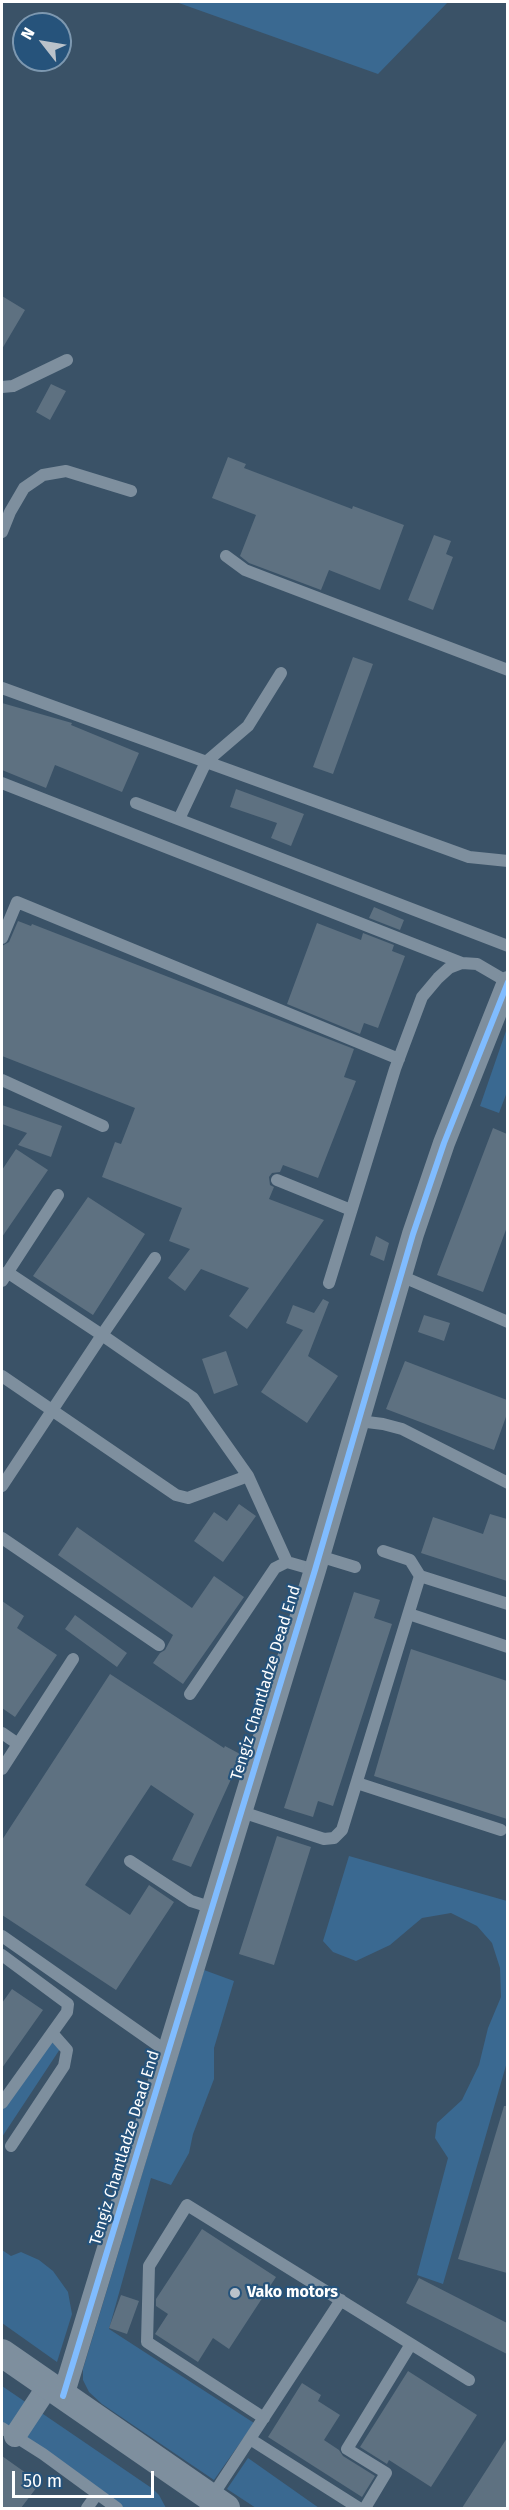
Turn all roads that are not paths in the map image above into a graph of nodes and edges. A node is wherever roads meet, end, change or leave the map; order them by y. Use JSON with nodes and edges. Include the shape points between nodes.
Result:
{"nodes":[{"id":1,"x":67,"y":360,"type":"dead end"},
{"id":2,"x":2,"y":387,"type":"edge"},
{"id":3,"x":131,"y":491,"type":"dead end"},
{"id":4,"x":2,"y":532,"type":"edge"},
{"id":5,"x":226,"y":556,"type":"dead end"},
{"id":6,"x":507,"y":670,"type":"edge"},
{"id":7,"x":281,"y":673,"type":"dead end"},
{"id":8,"x":2,"y":688,"type":"edge"},
{"id":9,"x":206,"y":762,"type":"junction"},
{"id":10,"x":2,"y":783,"type":"edge"},
{"id":11,"x":136,"y":802,"type":"dead end"},
{"id":12,"x":179,"y":819,"type":"junction"},
{"id":13,"x":507,"y":861,"type":"edge"},
{"id":14,"x":2,"y":938,"type":"edge"},
{"id":15,"x":507,"y":946,"type":"edge"},
{"id":16,"x":462,"y":963,"type":"junction"},
{"id":17,"x":507,"y":982,"type":"edge"},
{"id":18,"x":399,"y":1059,"type":"junction"},
{"id":19,"x":2,"y":1080,"type":"edge"},
{"id":20,"x":103,"y":1126,"type":"dead end"},
{"id":21,"x":277,"y":1180,"type":"dead end"},
{"id":22,"x":58,"y":1195,"type":"dead end"},
{"id":23,"x":351,"y":1210,"type":"junction"},
{"id":24,"x":155,"y":1258,"type":"dead end"},
{"id":25,"x":401,"y":1276,"type":"junction"},
{"id":26,"x":4,"y":1277,"type":"edge"},
{"id":27,"x":329,"y":1283,"type":"dead end"},
{"id":28,"x":507,"y":1322,"type":"edge"},
{"id":29,"x":102,"y":1335,"type":"junction"},
{"id":30,"x":2,"y":1376,"type":"edge"},
{"id":31,"x":52,"y":1410,"type":"junction"},
{"id":32,"x":358,"y":1421,"type":"junction"},
{"id":33,"x":248,"y":1476,"type":"junction"},
{"id":34,"x":507,"y":1483,"type":"edge"},
{"id":35,"x":2,"y":1486,"type":"edge"},
{"id":36,"x":2,"y":1538,"type":"edge"},
{"id":37,"x":383,"y":1551,"type":"dead end"},
{"id":38,"x":287,"y":1562,"type":"junction"},
{"id":39,"x":317,"y":1563,"type":"junction"},
{"id":40,"x":355,"y":1567,"type":"dead end"},
{"id":41,"x":420,"y":1576,"type":"junction"},
{"id":42,"x":507,"y":1604,"type":"edge"},
{"id":43,"x":409,"y":1614,"type":"junction"},
{"id":44,"x":159,"y":1645,"type":"dead end"},
{"id":45,"x":507,"y":1647,"type":"edge"},
{"id":46,"x":73,"y":1659,"type":"dead end"},
{"id":47,"x":190,"y":1694,"type":"dead end"},
{"id":48,"x":2,"y":1733,"type":"edge"},
{"id":49,"x":18,"y":1743,"type":"junction"},
{"id":50,"x":2,"y":1769,"type":"edge"},
{"id":51,"x":357,"y":1782,"type":"junction"},
{"id":52,"x":242,"y":1812,"type":"junction"},
{"id":53,"x":501,"y":1830,"type":"dead end"},
{"id":54,"x":130,"y":1861,"type":"dead end"},
{"id":55,"x":213,"y":1908,"type":"junction"},
{"id":56,"x":2,"y":1936,"type":"edge"},
{"id":57,"x":2,"y":1955,"type":"edge"},
{"id":58,"x":52,"y":2033,"type":"junction"},
{"id":59,"x":169,"y":2053,"type":"junction"},
{"id":60,"x":2,"y":2103,"type":"edge"},
{"id":61,"x":11,"y":2146,"type":"dead end"},
{"id":62,"x":341,"y":2300,"type":"junction"},
{"id":63,"x":411,"y":2344,"type":"junction"},
{"id":64,"x":2,"y":2353,"type":"edge"},
{"id":65,"x":469,"y":2380,"type":"dead end"},
{"id":66,"x":56,"y":2391,"type":"junction"},
{"id":67,"x":264,"y":2418,"type":"junction"},
{"id":68,"x":8,"y":2432,"type":"edge"},
{"id":69,"x":250,"y":2439,"type":"junction"},
{"id":70,"x":97,"y":2494,"type":"junction"},
{"id":71,"x":214,"y":2505,"type":"edge"},
{"id":72,"x":87,"y":2508,"type":"edge"},
{"id":73,"x":117,"y":2508,"type":"edge"},
{"id":74,"x":359,"y":2508,"type":"edge"},
{"id":75,"x":364,"y":2508,"type":"edge"}],
"edges":[{"from":1,"to":2,"type":"lane","via":[[13,387]]},
{"from":3,"to":4,"type":"lane","via":[[66,471],[44,475],[24,488]]},
{"from":5,"to":6,"type":"lane","via":[[245,570]]},
{"from":7,"to":9,"type":"lane","via":[[248,726]]},
{"from":8,"to":9,"type":"lane"},
{"from":9,"to":12,"type":"lane"},
{"from":9,"to":13,"type":"lane","via":[[469,857]]},
{"from":10,"to":16,"type":"lane"},
{"from":11,"to":12,"type":"lane"},
{"from":12,"to":15,"type":"lane"},
{"from":14,"to":18,"type":"lane","via":[[16,902]]},
{"from":16,"to":17,"type":"lane","via":[[477,964]]},
{"from":16,"to":18,"type":"lane","via":[[449,968],[422,997]]},
{"from":17,"to":25,"type":"street","name":"Tengiz Chantladze Dead End","via":[[444,1143]]},
{"from":18,"to":23,"type":"lane"},
{"from":19,"to":20,"type":"lane"},
{"from":21,"to":23,"type":"lane"},
{"from":22,"to":26,"type":"lane"},
{"from":23,"to":27,"type":"lane"},
{"from":24,"to":29,"type":"lane"},
{"from":25,"to":28,"type":"lane"},
{"from":25,"to":32,"type":"street","name":"Tengiz Chantladze Dead End"},
{"from":26,"to":29,"type":"lane"},
{"from":29,"to":31,"type":"lane"},
{"from":29,"to":33,"type":"lane","via":[[193,1398]]},
{"from":30,"to":31,"type":"lane"},
{"from":31,"to":33,"type":"lane","via":[[176,1495],[188,1498]]},
{"from":31,"to":35,"type":"lane"},
{"from":32,"to":34,"type":"lane","via":[[402,1429]]},
{"from":32,"to":39,"type":"street","name":"Tengiz Chantladze Dead End"},
{"from":33,"to":38,"type":"lane"},
{"from":36,"to":44,"type":"lane"},
{"from":37,"to":41,"type":"lane","via":[[410,1560]]},
{"from":38,"to":39,"type":"lane"},
{"from":38,"to":47,"type":"lane","via":[[275,1568]]},
{"from":39,"to":40,"type":"lane"},
{"from":39,"to":52,"type":"street","name":"Tengiz Chantladze Dead End"},
{"from":41,"to":42,"type":"lane"},
{"from":41,"to":43,"type":"lane"},
{"from":43,"to":45,"type":"lane"},
{"from":43,"to":51,"type":"lane"},
{"from":46,"to":49,"type":"lane"},
{"from":48,"to":49,"type":"lane"},
{"from":49,"to":50,"type":"lane"},
{"from":51,"to":52,"type":"lane","via":[[342,1830],[334,1838],[324,1839]]},
{"from":51,"to":53,"type":"lane"},
{"from":52,"to":55,"type":"street","name":"Tengiz Chantladze Dead End"},
{"from":54,"to":55,"type":"lane","via":[[191,1901]]},
{"from":55,"to":59,"type":"street","name":"Tengiz Chantladze Dead End"},
{"from":56,"to":59,"type":"lane"},
{"from":57,"to":58,"type":"lane","via":[[68,2004]]},
{"from":58,"to":60,"type":"lane"},
{"from":58,"to":61,"type":"lane","via":[[67,2050],[64,2067]]},
{"from":59,"to":66,"type":"street","name":"Tengiz Chantladze Dead End"},
{"from":62,"to":63,"type":"lane"},
{"from":62,"to":67,"type":"lane"},
{"from":62,"to":67,"type":"lane","via":[[187,2205],[149,2266],[147,2342]]},
{"from":63,"to":65,"type":"lane"},
{"from":63,"to":75,"type":"lane","via":[[347,2449],[386,2473]]},
{"from":64,"to":66,"type":"street"},
{"from":66,"to":68,"type":"street","name":"Tengiz Chantladze Dead End"},
{"from":66,"to":71,"type":"street"},
{"from":67,"to":69,"type":"lane"},
{"from":68,"to":70,"type":"lane"},
{"from":69,"to":71,"type":"lane"},
{"from":69,"to":74,"type":"lane"},
{"from":70,"to":72,"type":"lane"},
{"from":70,"to":73,"type":"lane"}]}
